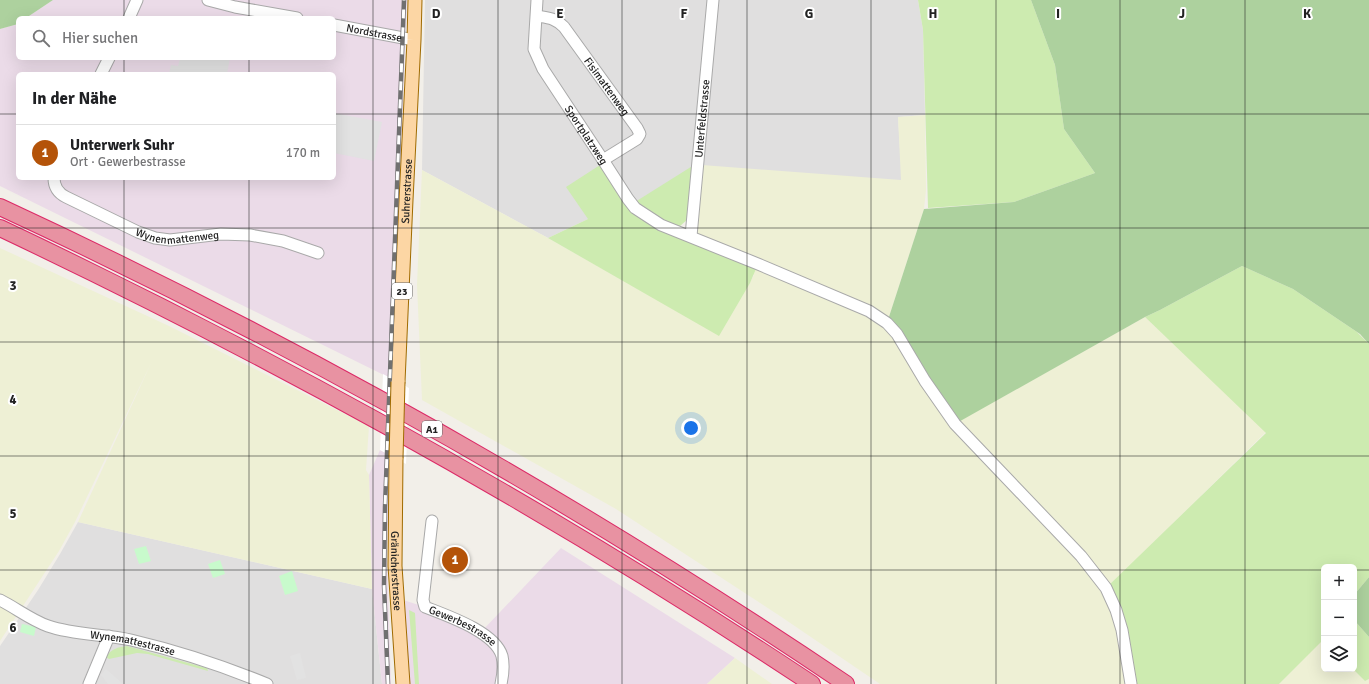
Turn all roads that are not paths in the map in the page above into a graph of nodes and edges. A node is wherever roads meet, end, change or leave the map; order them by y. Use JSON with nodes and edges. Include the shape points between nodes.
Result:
{"nodes":[{"id":1,"x":137,"y":0,"type":"edge"},
{"id":2,"x":208,"y":0,"type":"edge"},
{"id":3,"x":415,"y":0,"type":"edge"},
{"id":4,"x":537,"y":0,"type":"edge"},
{"id":5,"x":713,"y":0,"type":"edge"},
{"id":6,"x":130,"y":16,"type":"edge"},
{"id":7,"x":286,"y":16,"type":"edge"},
{"id":8,"x":537,"y":16,"type":"junction"},
{"id":9,"x":336,"y":25,"type":"edge"},
{"id":10,"x":414,"y":40,"type":"junction"},
{"id":11,"x":108,"y":60,"type":"edge"},
{"id":12,"x":103,"y":72,"type":"edge"},
{"id":13,"x":603,"y":160,"type":"junction"},
{"id":14,"x":54,"y":180,"type":"edge"},
{"id":15,"x":0,"y":207,"type":"edge"},
{"id":16,"x":0,"y":228,"type":"edge"},
{"id":17,"x":691,"y":236,"type":"junction"},
{"id":18,"x":318,"y":253,"type":"dead end"},
{"id":19,"x":396,"y":458,"type":"joint"},
{"id":20,"x":432,"y":521,"type":"dead end"},
{"id":21,"x":0,"y":600,"type":"edge"},
{"id":22,"x":109,"y":636,"type":"junction"},
{"id":23,"x":89,"y":684,"type":"edge"},
{"id":24,"x":267,"y":684,"type":"edge"},
{"id":25,"x":402,"y":684,"type":"edge"},
{"id":26,"x":501,"y":684,"type":"edge"},
{"id":27,"x":812,"y":684,"type":"edge"},
{"id":28,"x":846,"y":684,"type":"edge"},
{"id":29,"x":1131,"y":684,"type":"edge"}],
"edges":[{"from":1,"to":6,"type":"street"},
{"from":2,"to":7,"type":"street"},
{"from":3,"to":10,"type":"main road","name":"Suhrerstrasse","number":"23"},
{"from":4,"to":8,"type":"street","name":"Sportplatzweg"},
{"from":5,"to":17,"type":"street","name":"Unterfeldstrasse"},
{"from":8,"to":13,"type":"street","name":"Sportplatzweg","via":[[534,49],[543,69]]},
{"from":8,"to":13,"type":"street","name":"Fisimattenweg","via":[[558,20],[640,134],[637,139]]},
{"from":9,"to":10,"type":"street","name":"Nordstrasse"},
{"from":10,"to":19,"type":"main road","name":"Suhrerstrasse","number":"23","bridge":true},
{"from":11,"to":12,"type":"street"},
{"from":13,"to":17,"type":"street","name":"Sportplatzweg","via":[[635,208],[661,224]]},
{"from":14,"to":18,"type":"street","name":"Wynenmattenweg","via":[[57,190],[66,198],[155,238],[170,240],[221,234],[250,235]]},
{"from":15,"to":28,"type":"highway","number":"A1","via":[[219,314],[444,436],[635,548]]},
{"from":16,"to":27,"type":"highway","number":"A1","via":[[209,330],[415,441],[611,556]]},
{"from":17,"to":29,"type":"street","name":"Sportplatzweg","via":[[869,311],[887,323],[897,334],[955,424],[1081,556],[1106,588],[1122,630]]},
{"from":19,"to":25,"type":"main road","name":"Gränicherstrasse","number":"23","via":[[395,566]]},
{"from":20,"to":26,"type":"street","name":"Gewerbestrasse","via":[[423,600],[426,606],[481,632],[492,640],[502,656]]},
{"from":21,"to":22,"type":"street","name":"Wynemattestrasse","via":[[48,626]]},
{"from":22,"to":23,"type":"street"},
{"from":22,"to":24,"type":"street","name":"Wynemattestrasse","via":[[189,656]]}]}
